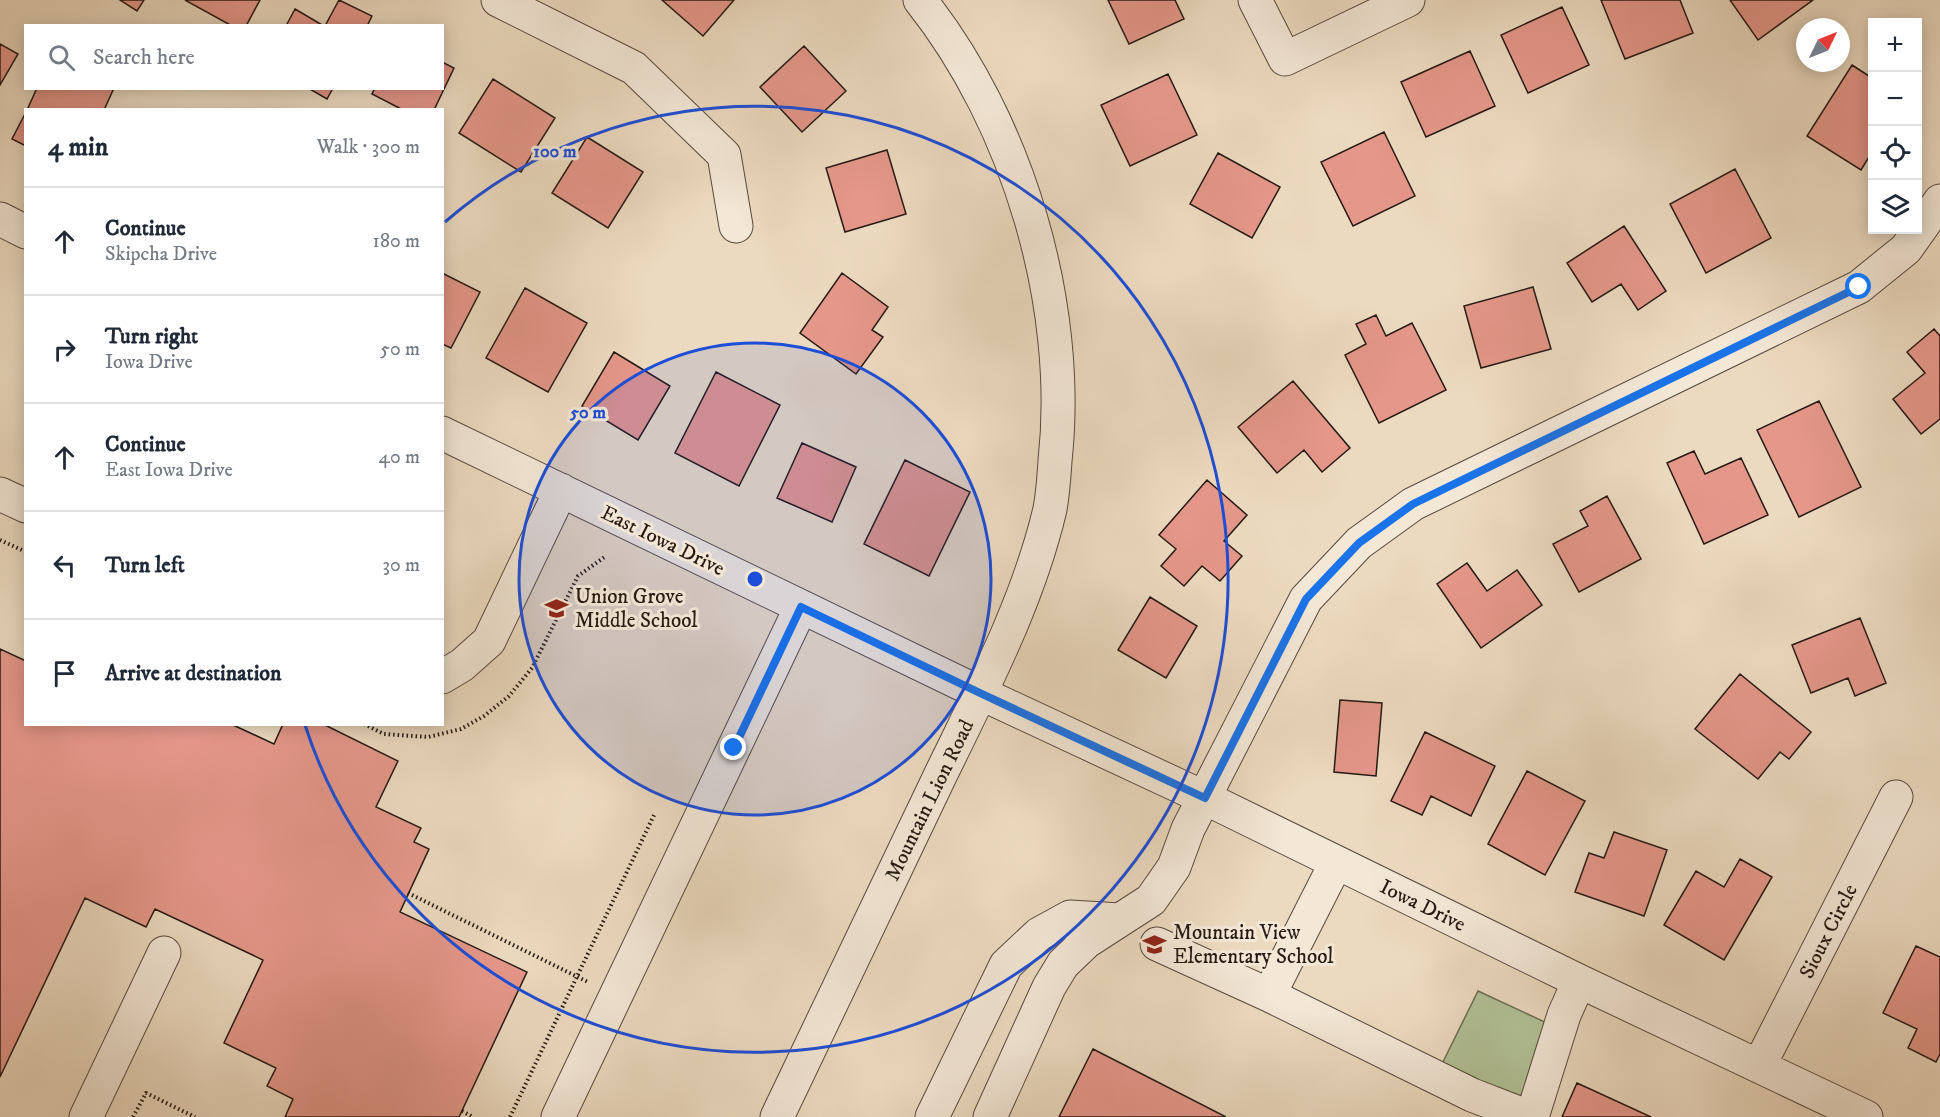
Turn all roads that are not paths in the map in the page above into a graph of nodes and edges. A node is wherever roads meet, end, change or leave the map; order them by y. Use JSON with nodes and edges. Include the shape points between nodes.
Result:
{"nodes":[{"id":1,"x":498,"y":0,"type":"edge"},
{"id":2,"x":920,"y":0,"type":"edge"},
{"id":3,"x":1255,"y":0,"type":"edge"},
{"id":4,"x":1408,"y":0,"type":"edge"},
{"id":5,"x":1940,"y":201,"type":"edge"},
{"id":6,"x":0,"y":219,"type":"edge"},
{"id":7,"x":736,"y":226,"type":"dead end"},
{"id":8,"x":24,"y":231,"type":"edge"},
{"id":9,"x":444,"y":434,"type":"edge"},
{"id":10,"x":561,"y":490,"type":"junction"},
{"id":11,"x":0,"y":494,"type":"edge"},
{"id":12,"x":24,"y":505,"type":"edge"},
{"id":13,"x":801,"y":607,"type":"junction"},
{"id":14,"x":444,"y":676,"type":"edge"},
{"id":15,"x":980,"y":693,"type":"junction"},
{"id":16,"x":1896,"y":796,"type":"dead end"},
{"id":17,"x":1205,"y":798,"type":"junction"},
{"id":18,"x":1336,"y":863,"type":"junction"},
{"id":19,"x":1120,"y":920,"type":"junction"},
{"id":20,"x":1157,"y":944,"type":"dead end"},
{"id":21,"x":164,"y":953,"type":"dead end"},
{"id":22,"x":1579,"y":981,"type":"junction"},
{"id":23,"x":1269,"y":994,"type":"junction"},
{"id":24,"x":1759,"y":1066,"type":"junction"},
{"id":25,"x":86,"y":1117,"type":"edge"},
{"id":26,"x":558,"y":1117,"type":"edge"},
{"id":27,"x":777,"y":1117,"type":"edge"},
{"id":28,"x":932,"y":1117,"type":"edge"},
{"id":29,"x":990,"y":1117,"type":"edge"},
{"id":30,"x":1531,"y":1117,"type":"edge"},
{"id":31,"x":1866,"y":1117,"type":"edge"}],
"edges":[{"from":1,"to":7,"type":"street","via":[[634,68],[724,155]]},
{"from":2,"to":15,"type":"street","name":"Mountain Lion Road","via":[[974,81],[1001,137],[1024,199],[1041,258],[1059,377],[1058,438],[1050,507],[1024,592]]},
{"from":3,"to":4,"type":"street","via":[[1285,59]]},
{"from":5,"to":17,"type":"street","via":[[1906,249],[1859,287],[1413,504],[1359,543],[1306,599]]},
{"from":6,"to":8,"type":"street"},
{"from":9,"to":10,"type":"street","name":"East Iowa Drive"},
{"from":10,"to":13,"type":"street","name":"East Iowa Drive"},
{"from":10,"to":14,"type":"street","via":[[489,641]]},
{"from":11,"to":12,"type":"street"},
{"from":13,"to":15,"type":"street","name":"East Iowa Drive"},
{"from":13,"to":26,"type":"street"},
{"from":15,"to":17,"type":"street","name":"Iowa Drive"},
{"from":15,"to":27,"type":"street","name":"Mountain Lion Road"},
{"from":16,"to":24,"type":"street","name":"Sioux Circle"},
{"from":17,"to":18,"type":"street","name":"Iowa Drive"},
{"from":17,"to":19,"type":"street","via":[[1174,867],[1150,900]]},
{"from":18,"to":22,"type":"street","name":"Iowa Drive"},
{"from":18,"to":23,"type":"street"},
{"from":19,"to":28,"type":"street","via":[[1070,917],[1039,934],[1006,965]]},
{"from":19,"to":29,"type":"street","via":[[1086,942],[1063,964]]},
{"from":20,"to":23,"type":"street"},
{"from":21,"to":25,"type":"street"},
{"from":22,"to":24,"type":"street","name":"Iowa Drive"},
{"from":22,"to":30,"type":"street"},
{"from":23,"to":30,"type":"street","via":[[1472,1095]]},
{"from":24,"to":31,"type":"street","name":"Iowa Drive"}]}
